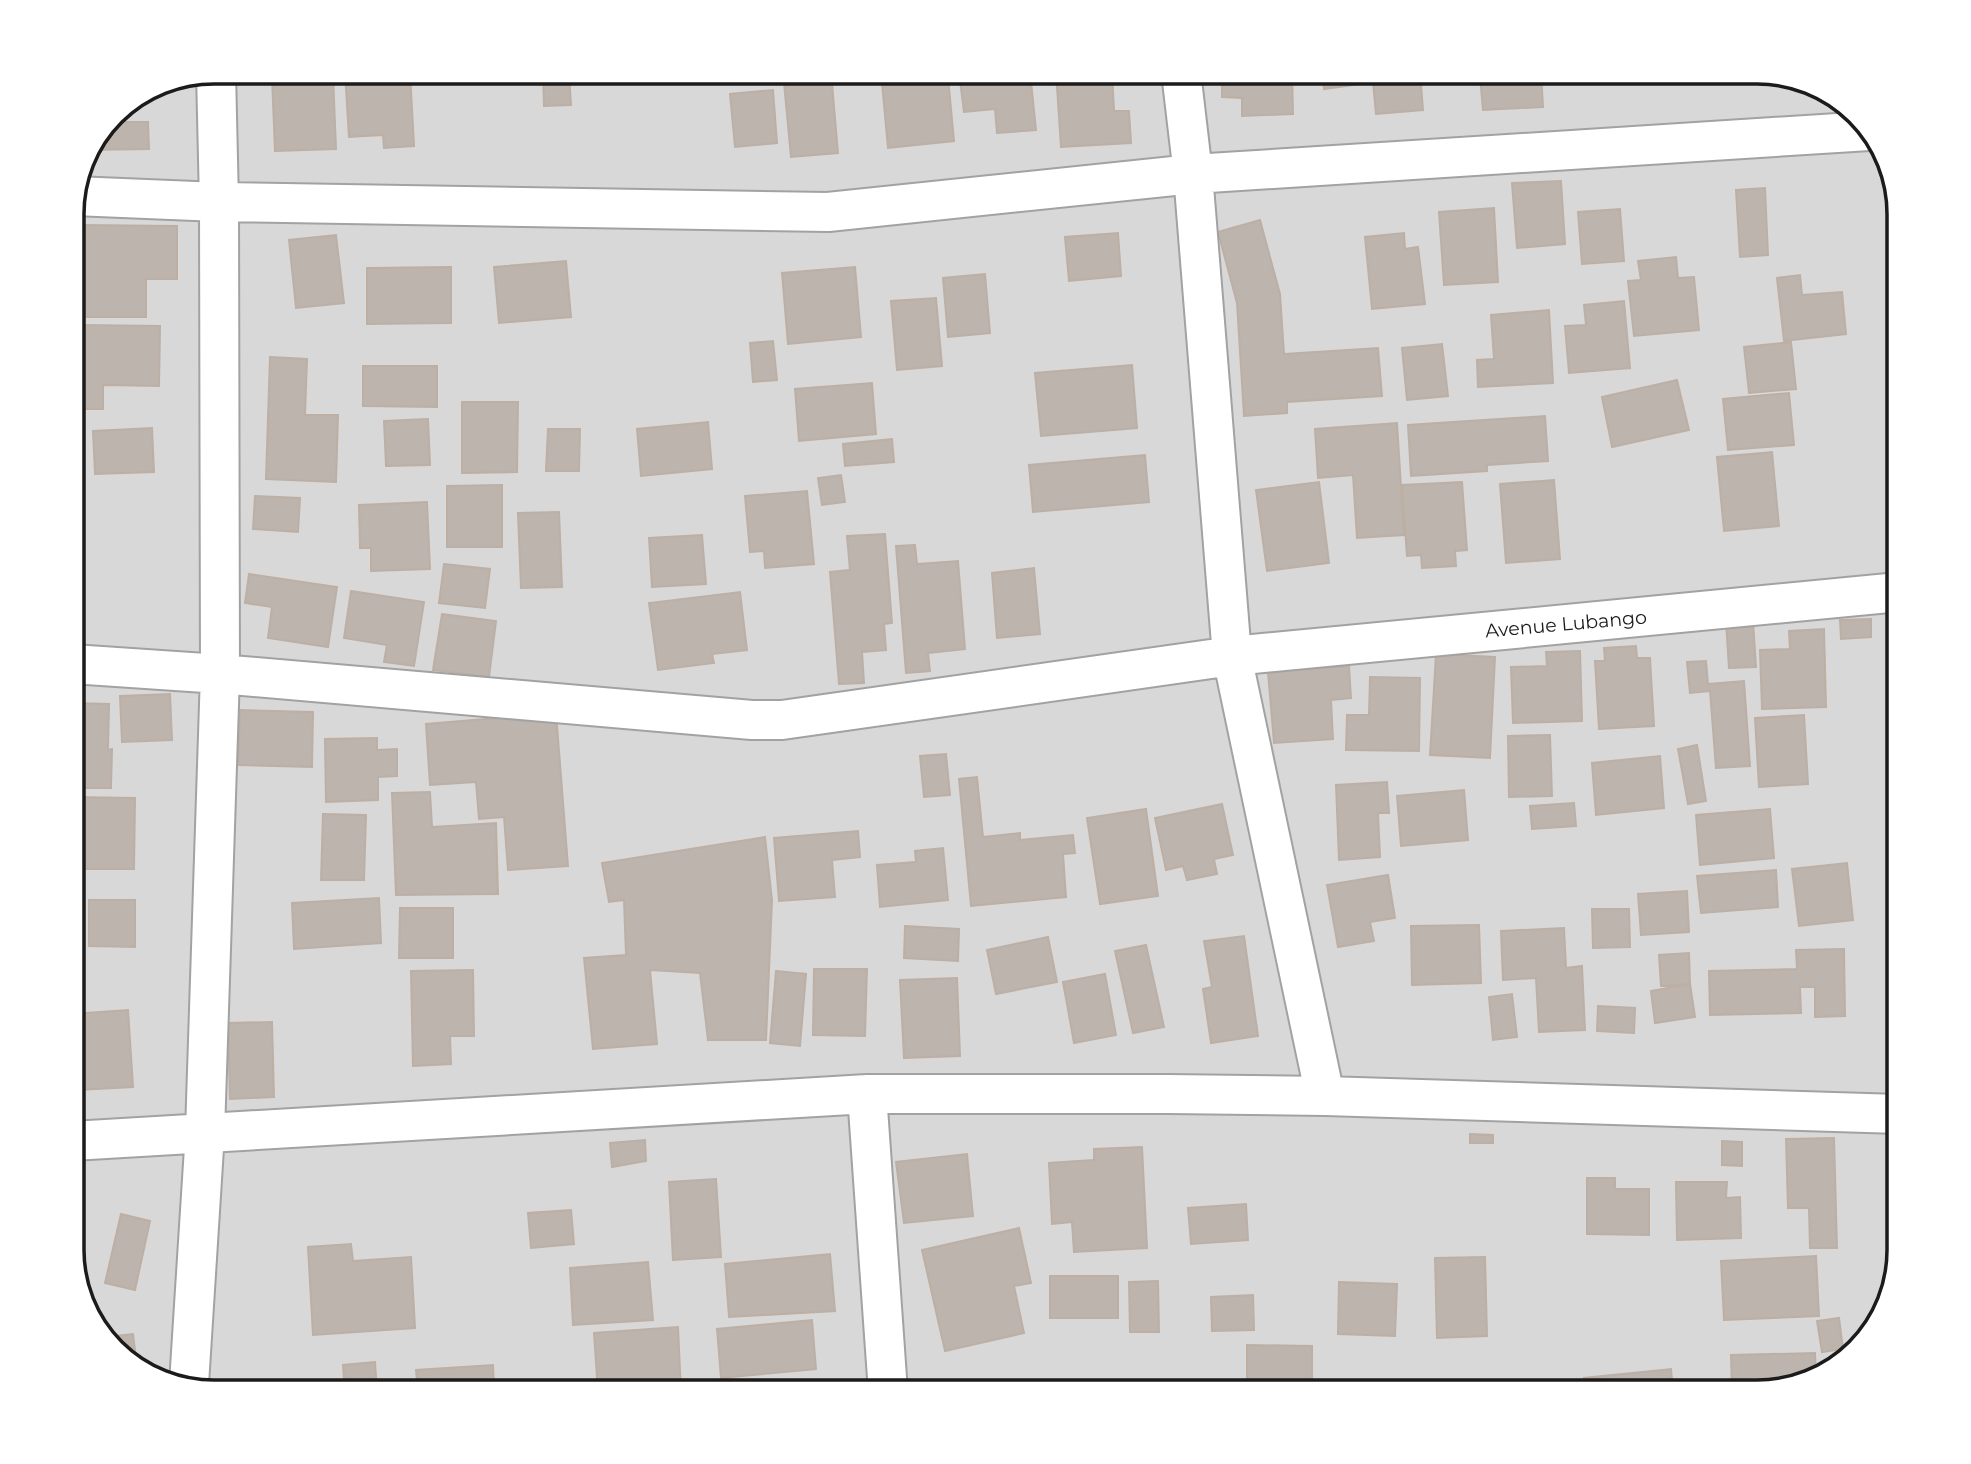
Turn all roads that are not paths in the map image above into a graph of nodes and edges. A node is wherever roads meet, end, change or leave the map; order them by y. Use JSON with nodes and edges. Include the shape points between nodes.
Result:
{"nodes":[{"id":1,"x":216,"y":84,"type":"edge"},
{"id":2,"x":1182,"y":84,"type":"edge"},
{"id":3,"x":1857,"y":132,"type":"edge"},
{"id":4,"x":1192,"y":174,"type":"junction"},
{"id":5,"x":85,"y":196,"type":"edge"},
{"id":6,"x":219,"y":202,"type":"junction"},
{"id":7,"x":1887,"y":593,"type":"edge"},
{"id":8,"x":1232,"y":656,"type":"junction"},
{"id":9,"x":84,"y":665,"type":"edge"},
{"id":10,"x":220,"y":674,"type":"junction"},
{"id":11,"x":867,"y":1094,"type":"junction"},
{"id":12,"x":1325,"y":1096,"type":"junction"},
{"id":13,"x":1887,"y":1114,"type":"edge"},
{"id":14,"x":205,"y":1132,"type":"junction"},
{"id":15,"x":84,"y":1140,"type":"edge"},
{"id":16,"x":189,"y":1378,"type":"edge"},
{"id":17,"x":887,"y":1380,"type":"edge"}],
"edges":[{"from":1,"to":6,"type":"street"},
{"from":2,"to":4,"type":"street"},
{"from":3,"to":4,"type":"street"},
{"from":4,"to":6,"type":"street","via":[[828,212]]},
{"from":4,"to":8,"type":"street"},
{"from":5,"to":6,"type":"street"},
{"from":6,"to":10,"type":"street"},
{"from":7,"to":8,"type":"street","name":"Avenue Lubango"},
{"from":8,"to":10,"type":"street","name":"Avenue Lubango","via":[[782,720]]},
{"from":8,"to":12,"type":"street"},
{"from":9,"to":10,"type":"street","name":"Avenue Lubango"},
{"from":10,"to":14,"type":"street"},
{"from":11,"to":12,"type":"street"},
{"from":11,"to":14,"type":"street"},
{"from":11,"to":17,"type":"street"},
{"from":12,"to":13,"type":"street"},
{"from":14,"to":15,"type":"street"},
{"from":14,"to":16,"type":"street"}]}
